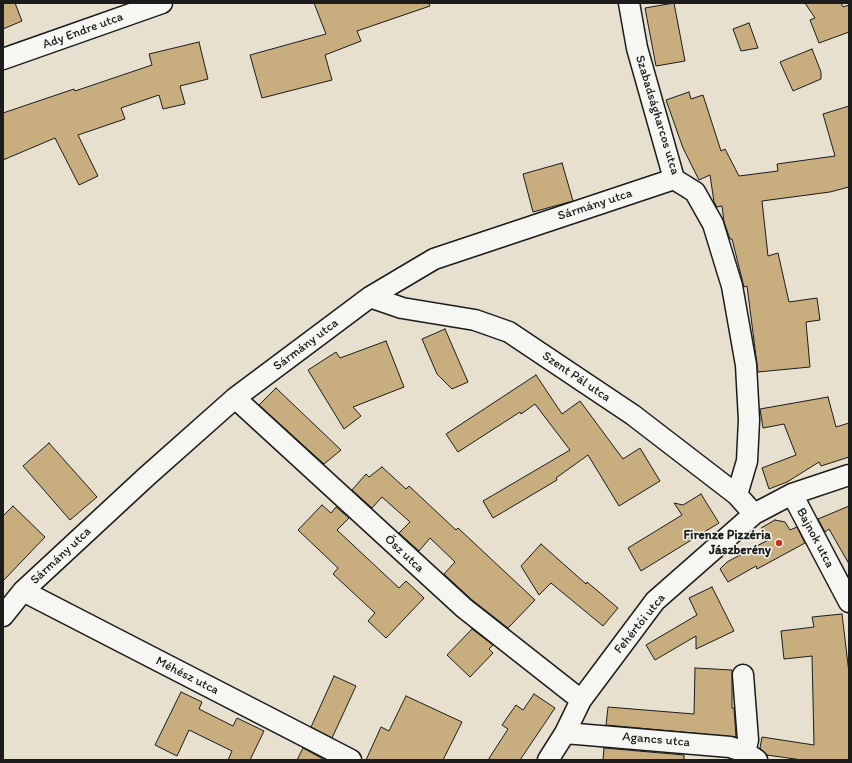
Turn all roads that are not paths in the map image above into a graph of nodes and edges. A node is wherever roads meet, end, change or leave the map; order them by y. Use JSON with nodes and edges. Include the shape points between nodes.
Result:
{"nodes":[{"id":1,"x":162,"y":3,"type":"edge"},
{"id":2,"x":629,"y":3,"type":"edge"},
{"id":3,"x":3,"y":59,"type":"edge"},
{"id":4,"x":674,"y":179,"type":"junction"},
{"id":5,"x":370,"y":297,"type":"junction"},
{"id":6,"x":235,"y":398,"type":"junction"},
{"id":7,"x":849,"y":475,"type":"edge"},
{"id":8,"x":792,"y":494,"type":"junction"},
{"id":9,"x":737,"y":495,"type":"junction"},
{"id":10,"x":754,"y":514,"type":"junction"},
{"id":11,"x":23,"y":592,"type":"junction"},
{"id":12,"x":849,"y":602,"type":"edge"},
{"id":13,"x":3,"y":616,"type":"edge"},
{"id":14,"x":743,"y":675,"type":"dead end"},
{"id":15,"x":581,"y":700,"type":"junction"},
{"id":16,"x":565,"y":733,"type":"junction"},
{"id":17,"x":751,"y":756,"type":"edge"},
{"id":18,"x":351,"y":760,"type":"edge"},
{"id":19,"x":548,"y":760,"type":"edge"}],
"edges":[{"from":1,"to":3,"type":"street","name":"Ady Endre utca"},
{"from":2,"to":4,"type":"street","name":"Szabadságharcos utca","via":[[637,48]]},
{"from":4,"to":5,"type":"street","name":"Sármány utca","via":[[434,259]]},
{"from":4,"to":9,"type":"street","name":"Szabadságharcos utca","via":[[695,192],[710,218],[732,286],[746,365],[749,420],[747,461]]},
{"from":5,"to":6,"type":"street","name":"Sármány utca"},
{"from":5,"to":9,"type":"street","name":"Szent Pál utca","via":[[402,308],[476,320],[509,332],[633,416]]},
{"from":6,"to":11,"type":"street","name":"Sármány utca"},
{"from":6,"to":15,"type":"street","name":"Ősz utca","via":[[464,608]]},
{"from":7,"to":8,"type":"street","name":"Fehértói utca"},
{"from":8,"to":10,"type":"street","name":"Fehértói utca"},
{"from":8,"to":12,"type":"street","name":"Bajnok utca"},
{"from":9,"to":10,"type":"street","name":"Szent Pál utca"},
{"from":10,"to":15,"type":"street","name":"Fehértói utca","via":[[655,602]]},
{"from":11,"to":13,"type":"street","name":"Sármány utca"},
{"from":11,"to":18,"type":"street","name":"Méhész utca"},
{"from":14,"to":17,"type":"street","name":"Agancs utca"},
{"from":15,"to":16,"type":"street","name":"Fehértói utca"},
{"from":16,"to":17,"type":"street","name":"Agancs utca","via":[[730,747]]},
{"from":16,"to":19,"type":"street","name":"Fehértói utca"}]}
